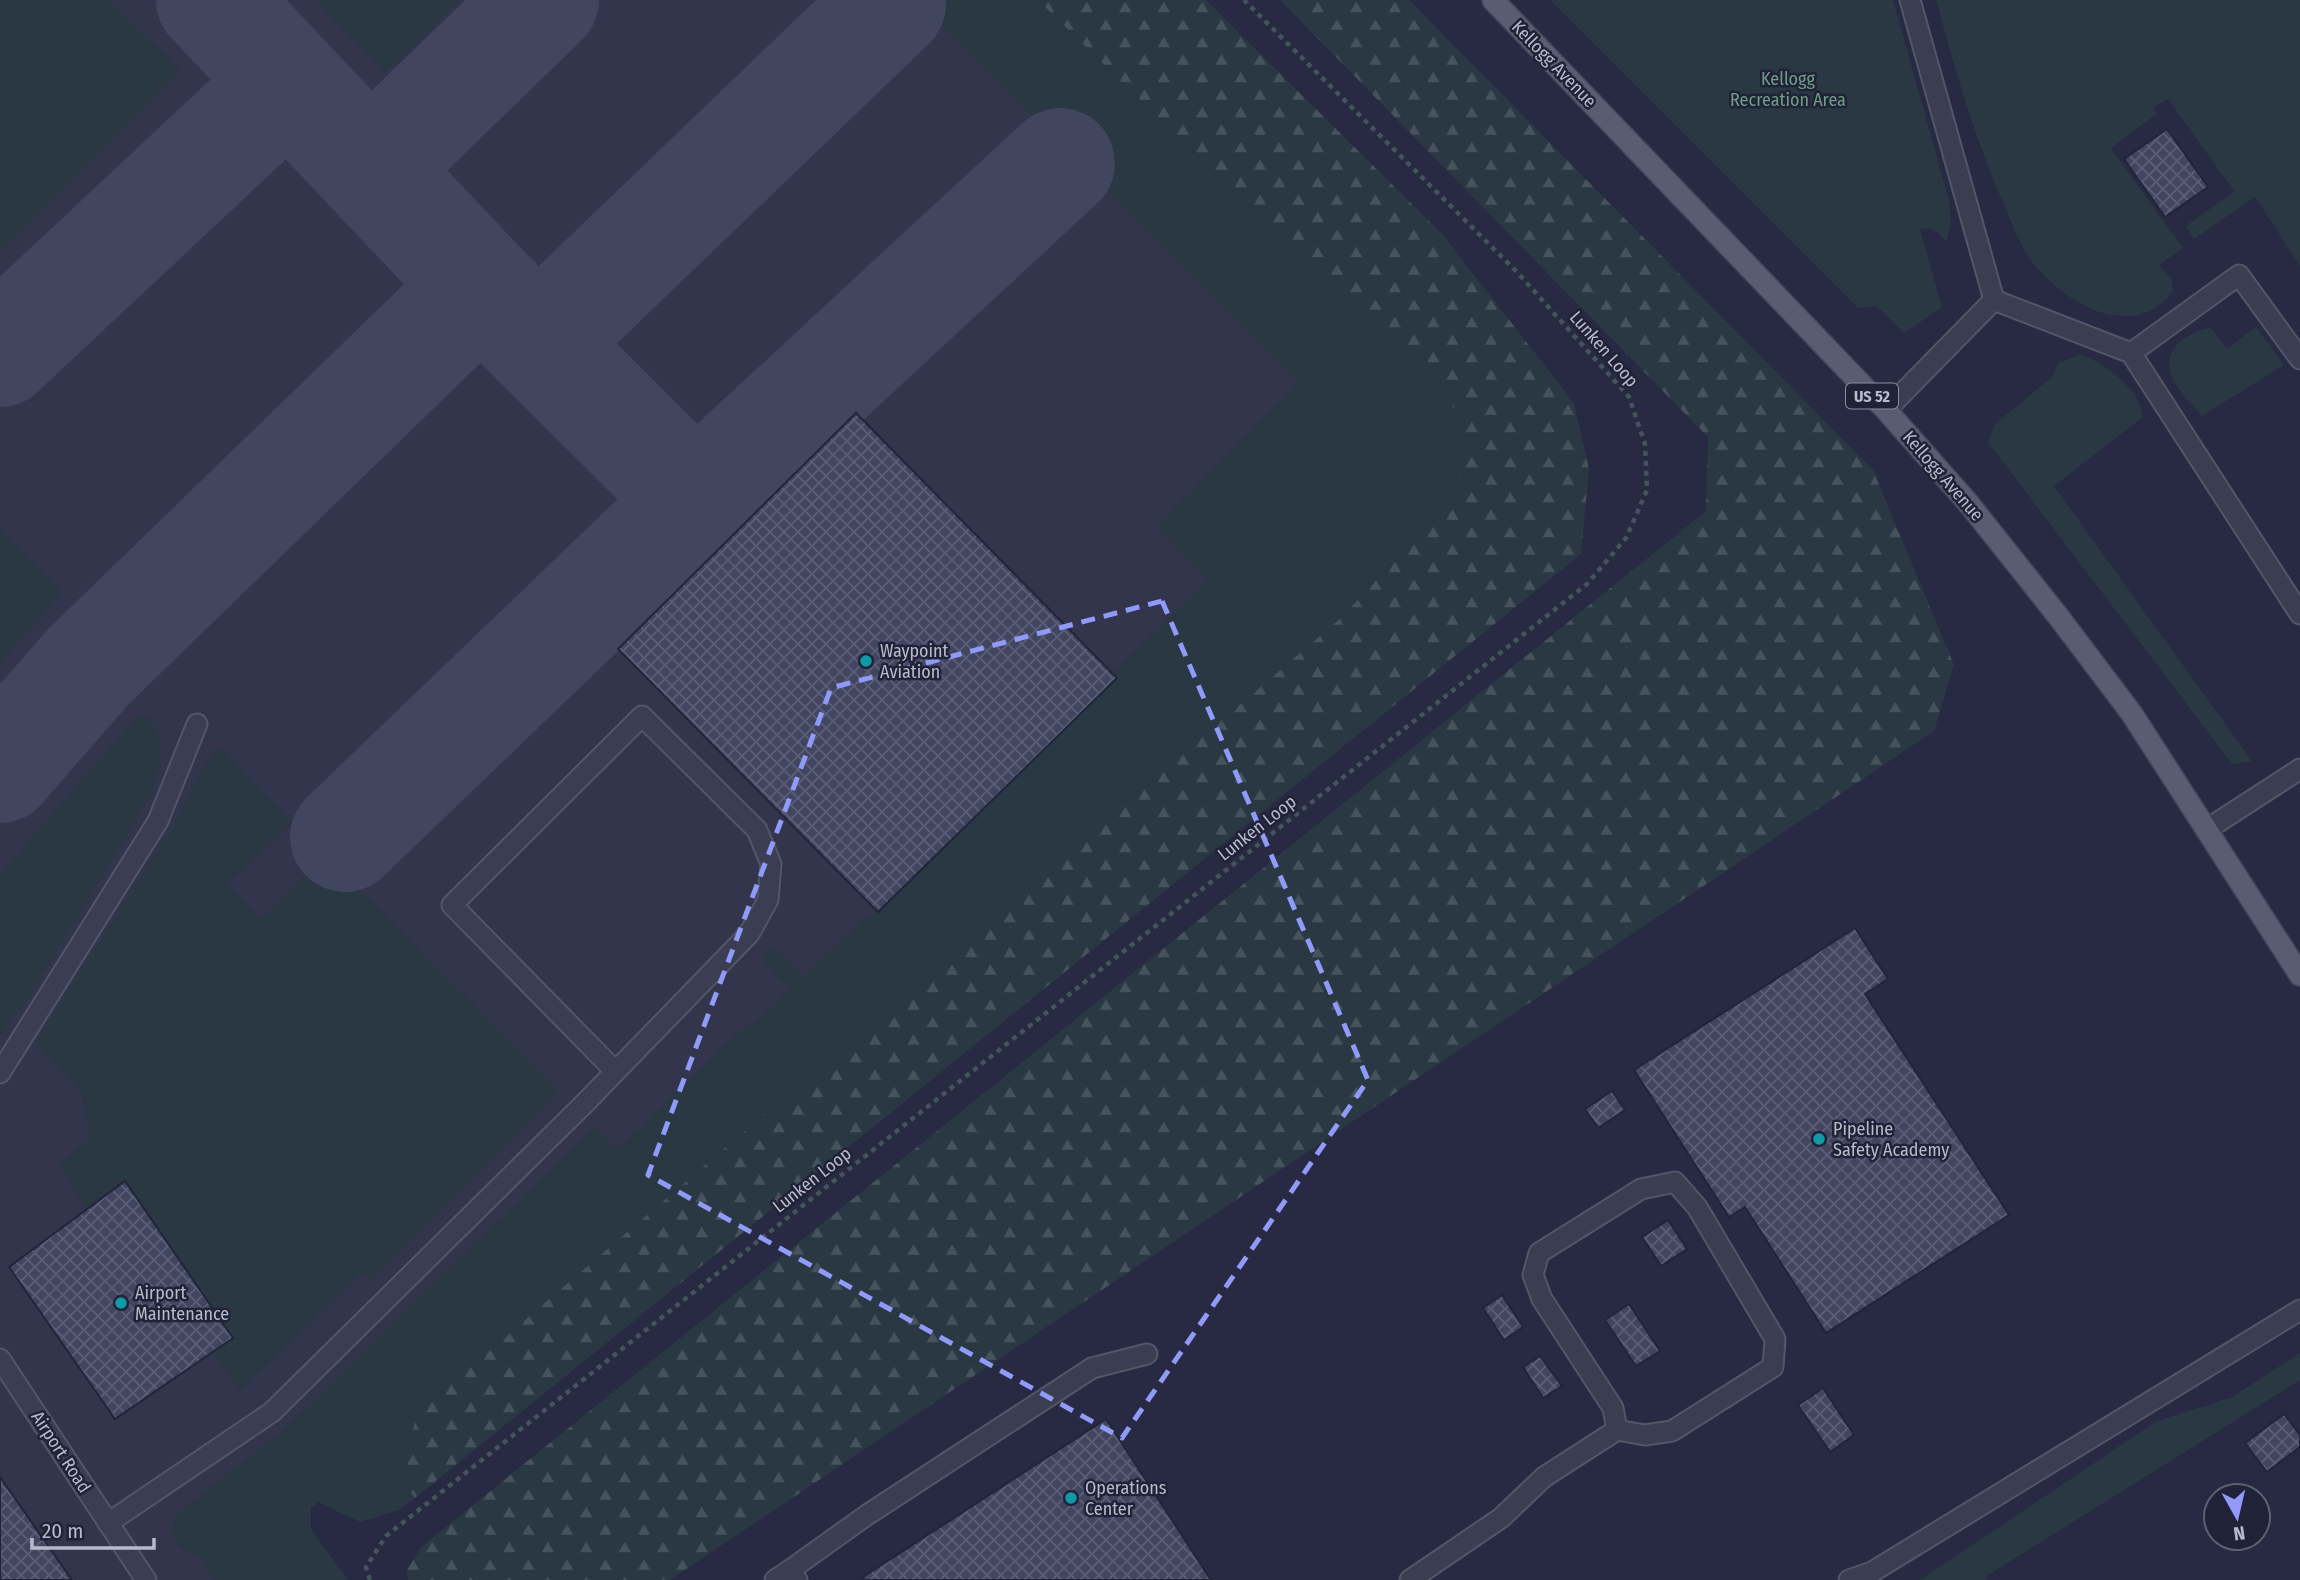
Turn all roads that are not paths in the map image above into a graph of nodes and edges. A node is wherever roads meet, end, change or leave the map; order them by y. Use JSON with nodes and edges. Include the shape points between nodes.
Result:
{"nodes":[{"id":1,"x":1493,"y":0,"type":"edge"},
{"id":2,"x":1910,"y":0,"type":"edge"},
{"id":3,"x":1994,"y":300,"type":"junction"},
{"id":4,"x":2131,"y":353,"type":"junction"},
{"id":5,"x":2300,"y":359,"type":"edge"},
{"id":6,"x":1886,"y":410,"type":"junction"},
{"id":7,"x":2300,"y":614,"type":"edge"},
{"id":8,"x":198,"y":724,"type":"dead end"},
{"id":9,"x":2300,"y":769,"type":"edge"},
{"id":10,"x":2206,"y":830,"type":"junction"},
{"id":11,"x":2300,"y":975,"type":"edge"},
{"id":12,"x":615,"y":1072,"type":"junction"},
{"id":13,"x":0,"y":1073,"type":"edge"},
{"id":14,"x":2300,"y":1310,"type":"edge"},
{"id":15,"x":1147,"y":1354,"type":"dead end"},
{"id":16,"x":0,"y":1359,"type":"edge"},
{"id":17,"x":1617,"y":1430,"type":"junction"},
{"id":18,"x":108,"y":1523,"type":"junction"},
{"id":19,"x":1869,"y":1576,"type":"edge"},
{"id":20,"x":787,"y":1577,"type":"edge"},
{"id":21,"x":146,"y":1580,"type":"edge"},
{"id":22,"x":1410,"y":1580,"type":"edge"},
{"id":23,"x":1849,"y":1580,"type":"edge"}],
"edges":[{"from":1,"to":6,"type":"main road","name":"Kellogg Avenue","number":"US 52"},
{"from":2,"to":3,"type":"lane"},
{"from":3,"to":4,"type":"lane"},
{"from":3,"to":6,"type":"lane"},
{"from":4,"to":5,"type":"lane","via":[[2239,275]]},
{"from":4,"to":7,"type":"lane"},
{"from":6,"to":10,"type":"main road","name":"Kellogg Avenue","number":"US 52","via":[[2058,616],[2132,714]]},
{"from":8,"to":13,"type":"lane","via":[[158,821]]},
{"from":9,"to":10,"type":"lane"},
{"from":10,"to":11,"type":"main road","name":"Kellogg Avenue","number":"US 52"},
{"from":12,"to":12,"type":"lane","via":[[749,934],[768,900],[771,864],[757,830],[642,716],[453,905]]},
{"from":12,"to":18,"type":"lane","via":[[272,1412]]},
{"from":14,"to":19,"type":"lane"},
{"from":15,"to":20,"type":"lane","via":[[1092,1368],[867,1515]]},
{"from":16,"to":18,"type":"lane","name":"Airport Road"},
{"from":17,"to":17,"type":"lane","via":[[1644,1435],[1672,1431],[1773,1367],[1775,1339],[1697,1207],[1675,1182],[1641,1189],[1539,1253],[1533,1275],[1542,1299],[1613,1408]]},
{"from":17,"to":22,"type":"lane","via":[[1544,1477],[1501,1518]]},
{"from":18,"to":21,"type":"lane","name":"Airport Road"},
{"from":19,"to":23,"type":"lane"}]}
